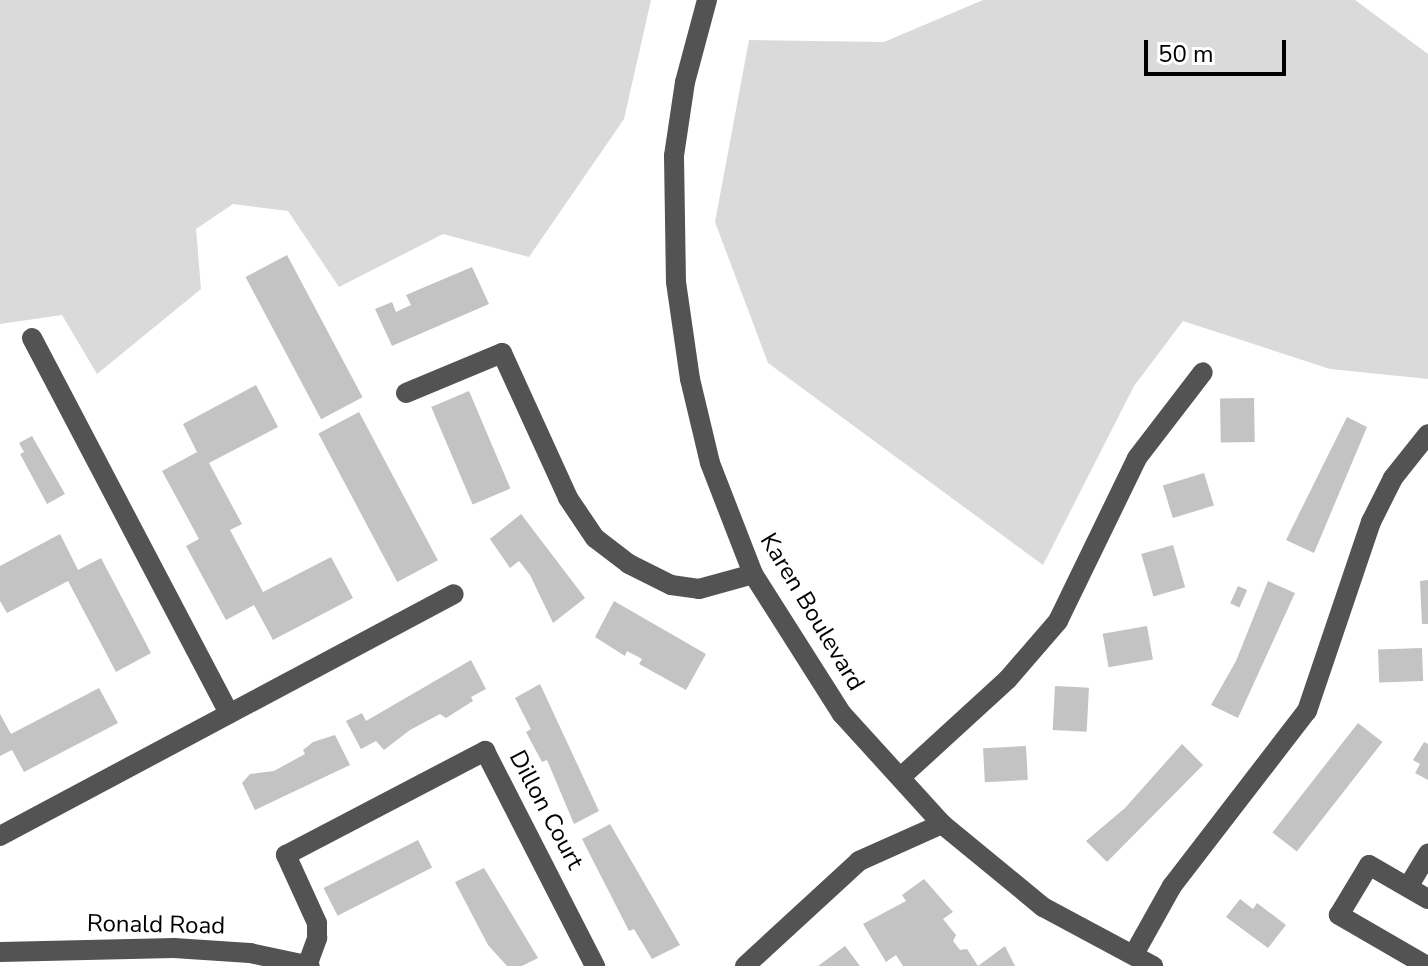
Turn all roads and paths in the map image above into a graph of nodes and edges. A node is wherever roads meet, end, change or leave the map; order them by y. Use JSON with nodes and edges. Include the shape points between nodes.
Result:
{"nodes":[{"id":1,"x":707,"y":0,"type":"edge"},
{"id":2,"x":32,"y":338,"type":"dead end"},
{"id":3,"x":1203,"y":372,"type":"dead end"},
{"id":4,"x":406,"y":393,"type":"dead end"},
{"id":5,"x":1428,"y":434,"type":"edge"},
{"id":6,"x":753,"y":574,"type":"junction"},
{"id":7,"x":454,"y":594,"type":"dead end"},
{"id":8,"x":229,"y":713,"type":"junction"},
{"id":9,"x":901,"y":777,"type":"junction"},
{"id":10,"x":942,"y":824,"type":"junction"},
{"id":11,"x":0,"y":836,"type":"edge"},
{"id":12,"x":1428,"y":854,"type":"edge"},
{"id":13,"x":1408,"y":887,"type":"junction"},
{"id":14,"x":1428,"y":899,"type":"edge"},
{"id":15,"x":0,"y":952,"type":"edge"},
{"id":16,"x":1134,"y":954,"type":"junction"},
{"id":17,"x":308,"y":966,"type":"edge"},
{"id":18,"x":595,"y":966,"type":"edge"},
{"id":19,"x":745,"y":966,"type":"edge"},
{"id":20,"x":1153,"y":966,"type":"edge"},
{"id":21,"x":1427,"y":966,"type":"edge"}],
"edges":[{"from":1,"to":6,"type":"street","name":"Karen Boulevard","via":[[685,82],[674,156],[676,282],[690,379],[710,463]]},
{"from":2,"to":8,"type":"street"},
{"from":3,"to":9,"type":"street","via":[[1137,458],[1058,621],[1008,679]]},
{"from":4,"to":6,"type":"street","via":[[502,353],[568,498],[595,538],[629,564],[671,585],[699,589]]},
{"from":5,"to":16,"type":"street","via":[[1393,478],[1371,522],[1307,711],[1172,886]]},
{"from":6,"to":9,"type":"street","name":"Karen Boulevard","via":[[842,714]]},
{"from":7,"to":8,"type":"street"},
{"from":8,"to":11,"type":"street"},
{"from":9,"to":10,"type":"street","name":"Karen Boulevard"},
{"from":10,"to":16,"type":"street","name":"Karen Boulevard","via":[[1043,907]]},
{"from":10,"to":19,"type":"street","via":[[859,861]]},
{"from":12,"to":13,"type":"street"},
{"from":13,"to":14,"type":"street"},
{"from":13,"to":21,"type":"street","via":[[1369,865],[1339,915]]},
{"from":15,"to":17,"type":"street","name":"Ronald Road","via":[[174,948],[250,953]]},
{"from":16,"to":20,"type":"street","name":"Karen Boulevard"},
{"from":17,"to":18,"type":"street","name":"Dillon Court","via":[[317,923],[286,855],[485,751]]}]}
